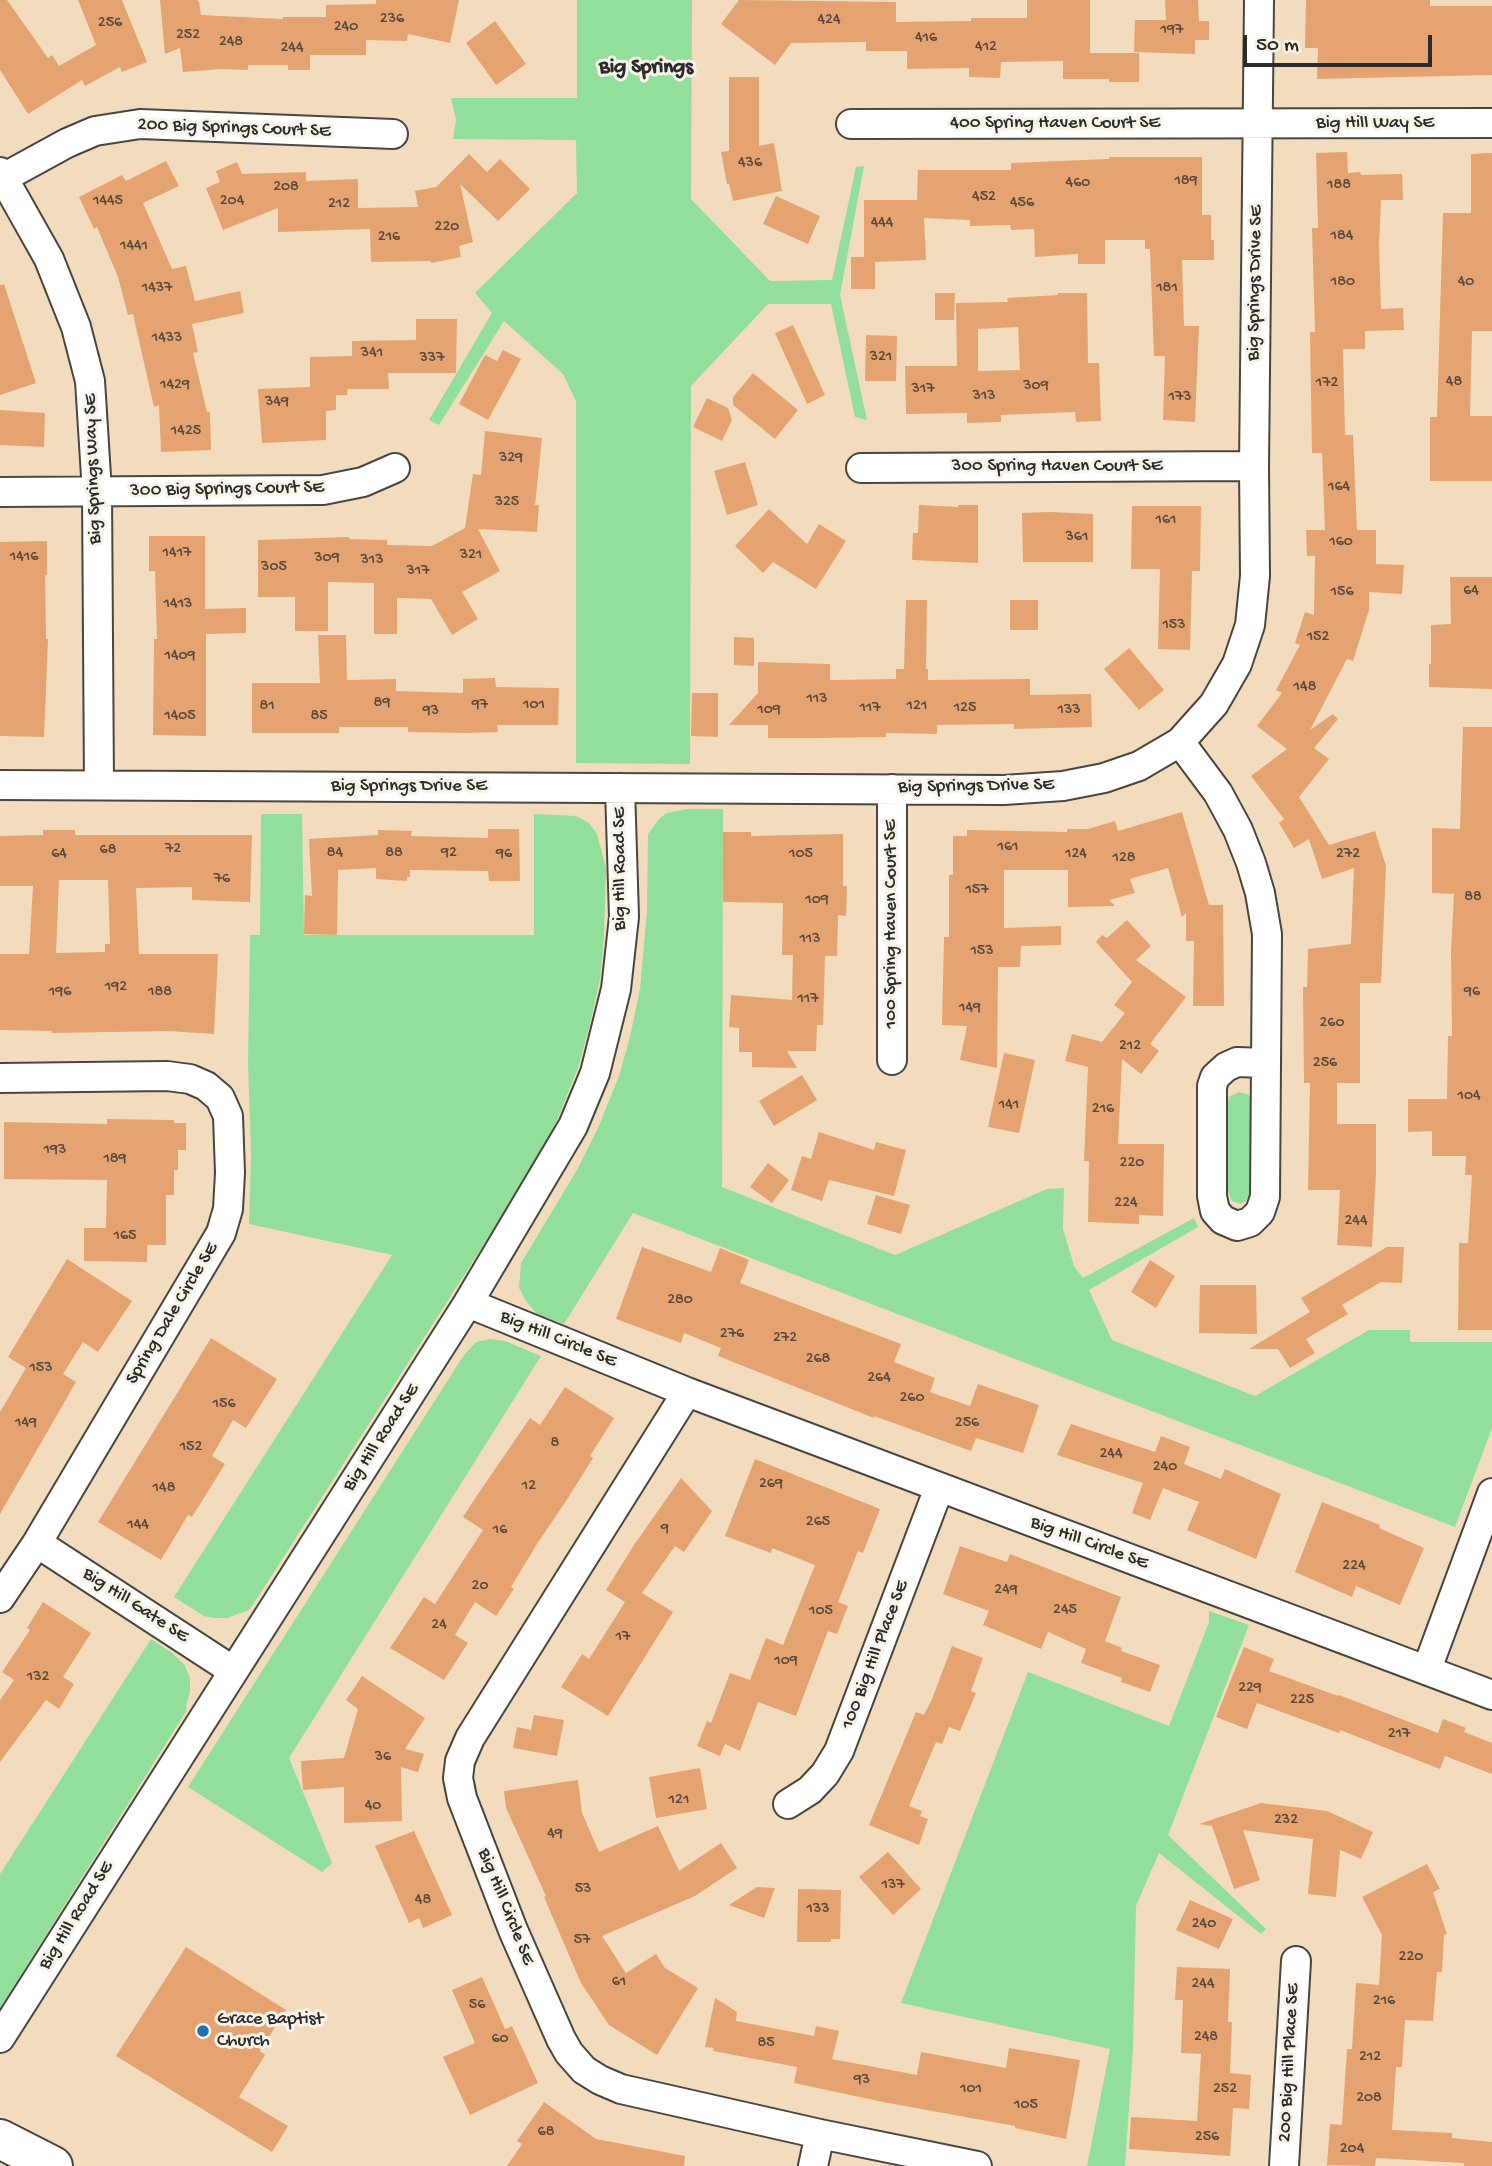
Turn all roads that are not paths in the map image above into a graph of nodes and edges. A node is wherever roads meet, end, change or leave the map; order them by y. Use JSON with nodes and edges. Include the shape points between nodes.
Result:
{"nodes":[{"id":1,"x":1259,"y":0,"type":"edge"},
{"id":2,"x":1492,"y":123,"type":"edge"},
{"id":3,"x":851,"y":124,"type":"dead end"},
{"id":4,"x":1259,"y":124,"type":"junction"},
{"id":5,"x":393,"y":134,"type":"dead end"},
{"id":6,"x":2,"y":175,"type":"edge"},
{"id":7,"x":1254,"y":466,"type":"junction"},
{"id":8,"x":395,"y":468,"type":"dead end"},
{"id":9,"x":861,"y":468,"type":"dead end"},
{"id":10,"x":0,"y":492,"type":"edge"},
{"id":11,"x":97,"y":492,"type":"junction"},
{"id":12,"x":1180,"y":742,"type":"junction"},
{"id":13,"x":0,"y":785,"type":"edge"},
{"id":14,"x":99,"y":785,"type":"junction"},
{"id":15,"x":620,"y":788,"type":"junction"},
{"id":16,"x":892,"y":789,"type":"junction"},
{"id":17,"x":892,"y":1059,"type":"dead end"},
{"id":18,"x":1265,"y":1063,"type":"junction"},
{"id":19,"x":0,"y":1078,"type":"edge"},
{"id":20,"x":468,"y":1303,"type":"junction"},
{"id":21,"x":687,"y":1392,"type":"junction"},
{"id":22,"x":939,"y":1488,"type":"junction"},
{"id":23,"x":1492,"y":1493,"type":"edge"},
{"id":24,"x":37,"y":1543,"type":"junction"},
{"id":25,"x":0,"y":1598,"type":"edge"},
{"id":26,"x":1427,"y":1669,"type":"junction"},
{"id":27,"x":232,"y":1670,"type":"junction"},
{"id":28,"x":1492,"y":1695,"type":"edge"},
{"id":29,"x":788,"y":1804,"type":"dead end"},
{"id":30,"x":1296,"y":1961,"type":"dead end"},
{"id":31,"x":0,"y":2038,"type":"edge"},
{"id":32,"x":820,"y":2134,"type":"junction"},
{"id":33,"x":0,"y":2139,"type":"edge"},
{"id":34,"x":53,"y":2166,"type":"edge"},
{"id":35,"x":813,"y":2166,"type":"edge"},
{"id":36,"x":977,"y":2166,"type":"edge"},
{"id":37,"x":1284,"y":2166,"type":"edge"}],
"edges":[{"from":1,"to":4,"type":"street","name":"Big Springs Drive SE"},
{"from":2,"to":4,"type":"street","name":"Big Hill Way SE"},
{"from":3,"to":4,"type":"street","name":"400 Spring Haven Court SE"},
{"from":4,"to":7,"type":"street","name":"Big Springs Drive SE"},
{"from":5,"to":6,"type":"street","name":"200 Big Springs Court SE","via":[[140,124],[95,131]]},
{"from":6,"to":11,"type":"street","name":"Big Springs Way SE","via":[[49,259],[76,327],[90,381]]},
{"from":7,"to":9,"type":"street","name":"300 Spring Haven Court SE"},
{"from":7,"to":12,"type":"street","name":"Big Springs Drive SE","via":[[1255,576],[1250,625],[1237,664],[1214,704]]},
{"from":8,"to":11,"type":"street","name":"300 Big Springs Court SE","via":[[363,482],[323,490]]},
{"from":10,"to":11,"type":"street","name":"300 Big Springs Court SE"},
{"from":11,"to":14,"type":"street","name":"Big Springs Way SE"},
{"from":12,"to":16,"type":"street","name":"Big Springs Drive SE","via":[[1139,766],[1063,786]]},
{"from":12,"to":18,"type":"street","via":[[1228,811],[1260,892],[1267,934]]},
{"from":13,"to":14,"type":"street","name":"Big Springs Drive SE"},
{"from":14,"to":15,"type":"street","name":"Big Springs Drive SE"},
{"from":15,"to":16,"type":"street","name":"Big Springs Drive SE"},
{"from":15,"to":20,"type":"street","name":"Big Hill Road SE","via":[[624,917],[616,989],[595,1073],[560,1152]]},
{"from":16,"to":17,"type":"street","name":"100 Spring Haven Court SE"},
{"from":18,"to":18,"type":"street","via":[[1237,1062],[1215,1077],[1212,1086],[1212,1196],[1215,1211],[1237,1226],[1260,1212],[1265,1197]]},
{"from":19,"to":24,"type":"street","name":"Spring Dale Circle SE","via":[[190,1079],[220,1098],[228,1116],[228,1209],[221,1233]]},
{"from":20,"to":21,"type":"street","name":"Big Hill Circle SE"},
{"from":20,"to":27,"type":"street","name":"Big Hill Road SE"},
{"from":21,"to":22,"type":"street","name":"Big Hill Circle SE"},
{"from":21,"to":32,"type":"street","name":"Big Hill Circle SE","via":[[470,1738],[458,1778],[513,1930],[561,2039],[584,2070],[621,2089]]},
{"from":22,"to":26,"type":"street","name":"Big Hill Circle SE"},
{"from":22,"to":29,"type":"street","name":"100 Big Hill Place SE","via":[[839,1751],[810,1790]]},
{"from":23,"to":26,"type":"street"},
{"from":24,"to":25,"type":"street","name":"Spring Dale Circle SE"},
{"from":24,"to":27,"type":"street","name":"Big Hill Gate SE"},
{"from":26,"to":28,"type":"street","name":"Big Hill Circle SE"},
{"from":27,"to":31,"type":"street","name":"Big Hill Road SE"},
{"from":30,"to":37,"type":"street","name":"200 Big Hill Place SE"},
{"from":32,"to":35,"type":"street"},
{"from":32,"to":36,"type":"street","name":"Big Hill Circle SE"},
{"from":33,"to":34,"type":"main road"}]}
